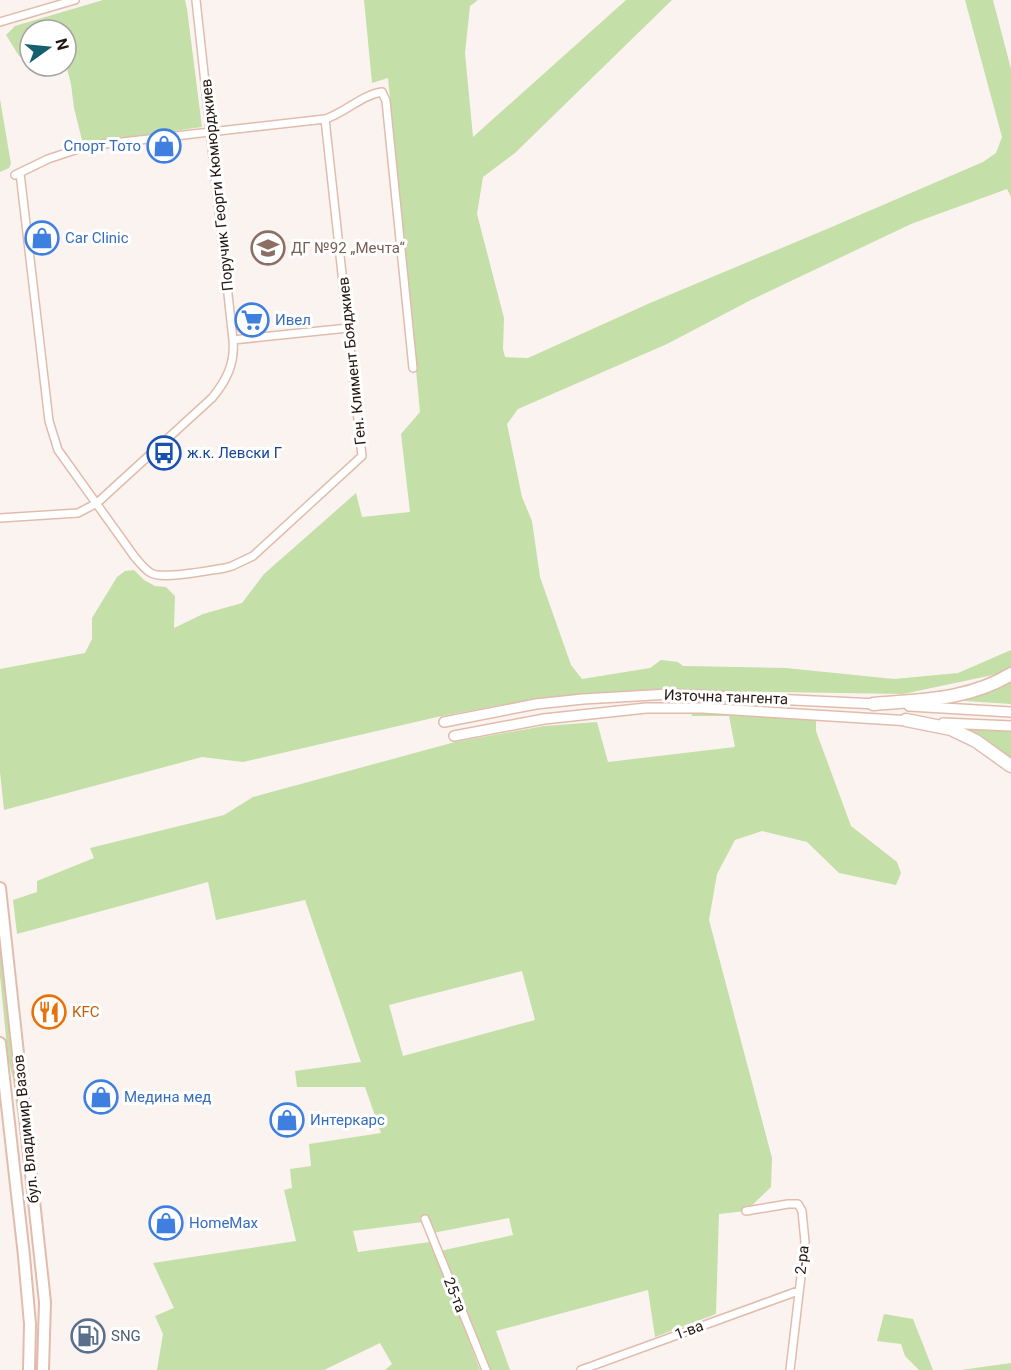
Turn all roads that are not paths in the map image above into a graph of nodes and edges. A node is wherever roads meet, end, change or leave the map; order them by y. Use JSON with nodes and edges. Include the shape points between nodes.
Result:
{"nodes":[{"id":1,"x":75,"y":0,"type":"edge"},
{"id":2,"x":196,"y":0,"type":"edge"},
{"id":3,"x":0,"y":22,"type":"edge"},
{"id":4,"x":325,"y":119,"type":"junction"},
{"id":5,"x":211,"y":132,"type":"junction"},
{"id":6,"x":348,"y":328,"type":"junction"},
{"id":7,"x":233,"y":340,"type":"junction"},
{"id":8,"x":413,"y":368,"type":"dead end"},
{"id":9,"x":97,"y":503,"type":"junction"},
{"id":10,"x":0,"y":518,"type":"edge"},
{"id":11,"x":1011,"y":674,"type":"edge"},
{"id":12,"x":873,"y":704,"type":"junction"},
{"id":13,"x":1011,"y":712,"type":"edge"},
{"id":14,"x":906,"y":720,"type":"junction"},
{"id":15,"x":444,"y":722,"type":"dead end"},
{"id":16,"x":1011,"y":726,"type":"edge"},
{"id":17,"x":454,"y":736,"type":"dead end"},
{"id":18,"x":1011,"y":766,"type":"edge"},
{"id":19,"x":0,"y":888,"type":"edge"},
{"id":20,"x":0,"y":1043,"type":"edge"},
{"id":21,"x":746,"y":1211,"type":"dead end"},
{"id":22,"x":425,"y":1219,"type":"dead end"},
{"id":23,"x":798,"y":1291,"type":"junction"},
{"id":24,"x":29,"y":1370,"type":"edge"},
{"id":25,"x":44,"y":1370,"type":"edge"},
{"id":26,"x":486,"y":1370,"type":"edge"},
{"id":27,"x":580,"y":1370,"type":"edge"},
{"id":28,"x":790,"y":1370,"type":"edge"}],
"edges":[{"from":1,"to":3,"type":"street"},
{"from":2,"to":5,"type":"street","name":"Поручик Георги Кюмюрджиев"},
{"from":4,"to":5,"type":"street"},
{"from":4,"to":6,"type":"street","name":"Ген. Климент Бояджиев"},
{"from":4,"to":8,"type":"street","via":[[373,93],[382,92],[386,100]]},
{"from":5,"to":7,"type":"street","name":"Поручик Георги Кюмюрджиев"},
{"from":5,"to":9,"type":"street","name":"Ген. Климент Бояджиев","via":[[81,148],[17,174],[49,421],[58,450]]},
{"from":6,"to":7,"type":"street"},
{"from":6,"to":9,"type":"street","name":"Ген. Климент Бояджиев","via":[[362,456],[253,556],[225,568],[156,575],[144,568]]},
{"from":7,"to":9,"type":"street","name":"Поручик Георги Кюмюрджиев","via":[[230,370],[212,398]]},
{"from":9,"to":10,"type":"street","name":"Поручик Георги Кюмюрджиев","via":[[78,513]]},
{"from":11,"to":12,"type":"highway","via":[[973,691],[941,699]]},
{"from":12,"to":13,"type":"street","name":"Източна тангента"},
{"from":12,"to":15,"type":"street","name":"Източна тангента","via":[[669,694],[536,704]]},
{"from":14,"to":16,"type":"street","name":"Източна тангента"},
{"from":14,"to":17,"type":"street","name":"Източна тангента","via":[[646,708],[544,718]]},
{"from":14,"to":18,"type":"highway","via":[[951,729]]},
{"from":19,"to":25,"type":"main road","name":"бул. Владимир Вазов","via":[[45,1302]]},
{"from":20,"to":24,"type":"main road","name":"бул. Владимир Вазов","via":[[24,1256],[30,1324]]},
{"from":21,"to":23,"type":"street","name":"2-ра","via":[[798,1204],[805,1242]]},
{"from":22,"to":26,"type":"street","name":"25-та"},
{"from":23,"to":27,"type":"street","name":"1-ва"},
{"from":23,"to":28,"type":"street","name":"2-ра"}]}
